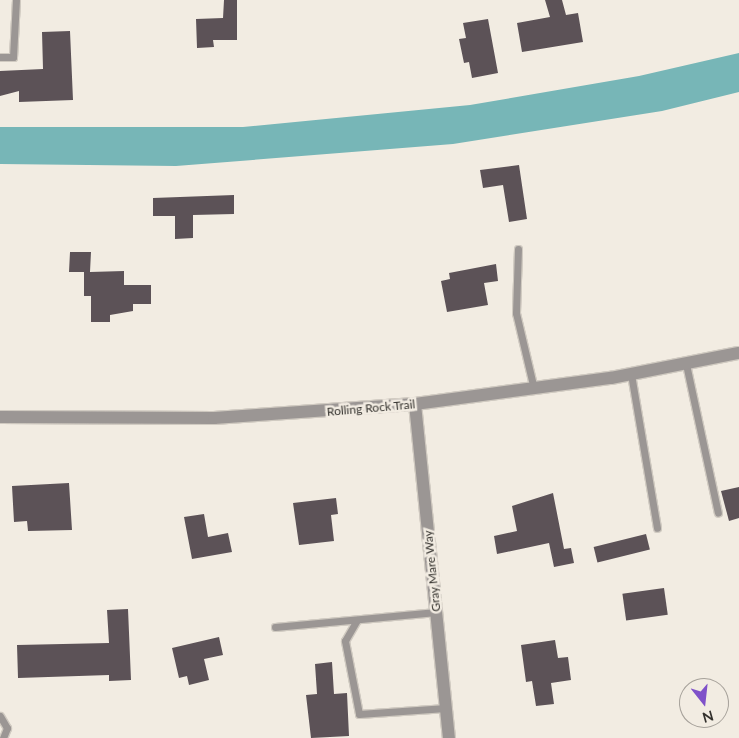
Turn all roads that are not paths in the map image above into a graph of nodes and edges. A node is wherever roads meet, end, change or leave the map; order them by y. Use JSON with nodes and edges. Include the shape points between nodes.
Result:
{"nodes":[{"id":1,"x":16,"y":0,"type":"edge"},
{"id":2,"x":0,"y":57,"type":"edge"},
{"id":3,"x":518,"y":250,"type":"dead end"},
{"id":4,"x":739,"y":353,"type":"edge"},
{"id":5,"x":686,"y":364,"type":"junction"},
{"id":6,"x":631,"y":374,"type":"junction"},
{"id":7,"x":534,"y":389,"type":"junction"},
{"id":8,"x":415,"y":404,"type":"junction"},
{"id":9,"x":0,"y":418,"type":"edge"},
{"id":10,"x":718,"y":513,"type":"dead end"},
{"id":11,"x":657,"y":528,"type":"dead end"},
{"id":12,"x":436,"y":612,"type":"junction"},
{"id":13,"x":357,"y":620,"type":"junction"},
{"id":14,"x":275,"y":627,"type":"dead end"},
{"id":15,"x":446,"y":708,"type":"junction"},
{"id":16,"x":0,"y":716,"type":"edge"},
{"id":17,"x":3,"y":738,"type":"edge"},
{"id":18,"x":449,"y":738,"type":"edge"}],
"edges":[{"from":1,"to":2,"type":"lane","via":[[13,57]]},
{"from":3,"to":7,"type":"lane","via":[[516,313]]},
{"from":4,"to":5,"type":"street","name":"Rolling Rock Trail"},
{"from":5,"to":6,"type":"street","name":"Rolling Rock Trail"},
{"from":5,"to":10,"type":"lane"},
{"from":6,"to":7,"type":"street","name":"Rolling Rock Trail"},
{"from":6,"to":11,"type":"lane"},
{"from":7,"to":8,"type":"street","name":"Rolling Rock Trail"},
{"from":8,"to":9,"type":"street","name":"Rolling Rock Trail","via":[[214,418]]},
{"from":8,"to":12,"type":"street","name":"Gray Mare Way"},
{"from":12,"to":13,"type":"lane"},
{"from":12,"to":15,"type":"street","name":"Gray Mare Way"},
{"from":13,"to":14,"type":"lane"},
{"from":13,"to":15,"type":"lane","via":[[346,641],[359,714]]},
{"from":15,"to":18,"type":"street","name":"Gray Mare Way"},
{"from":16,"to":17,"type":"lane","via":[[7,728]]}]}
